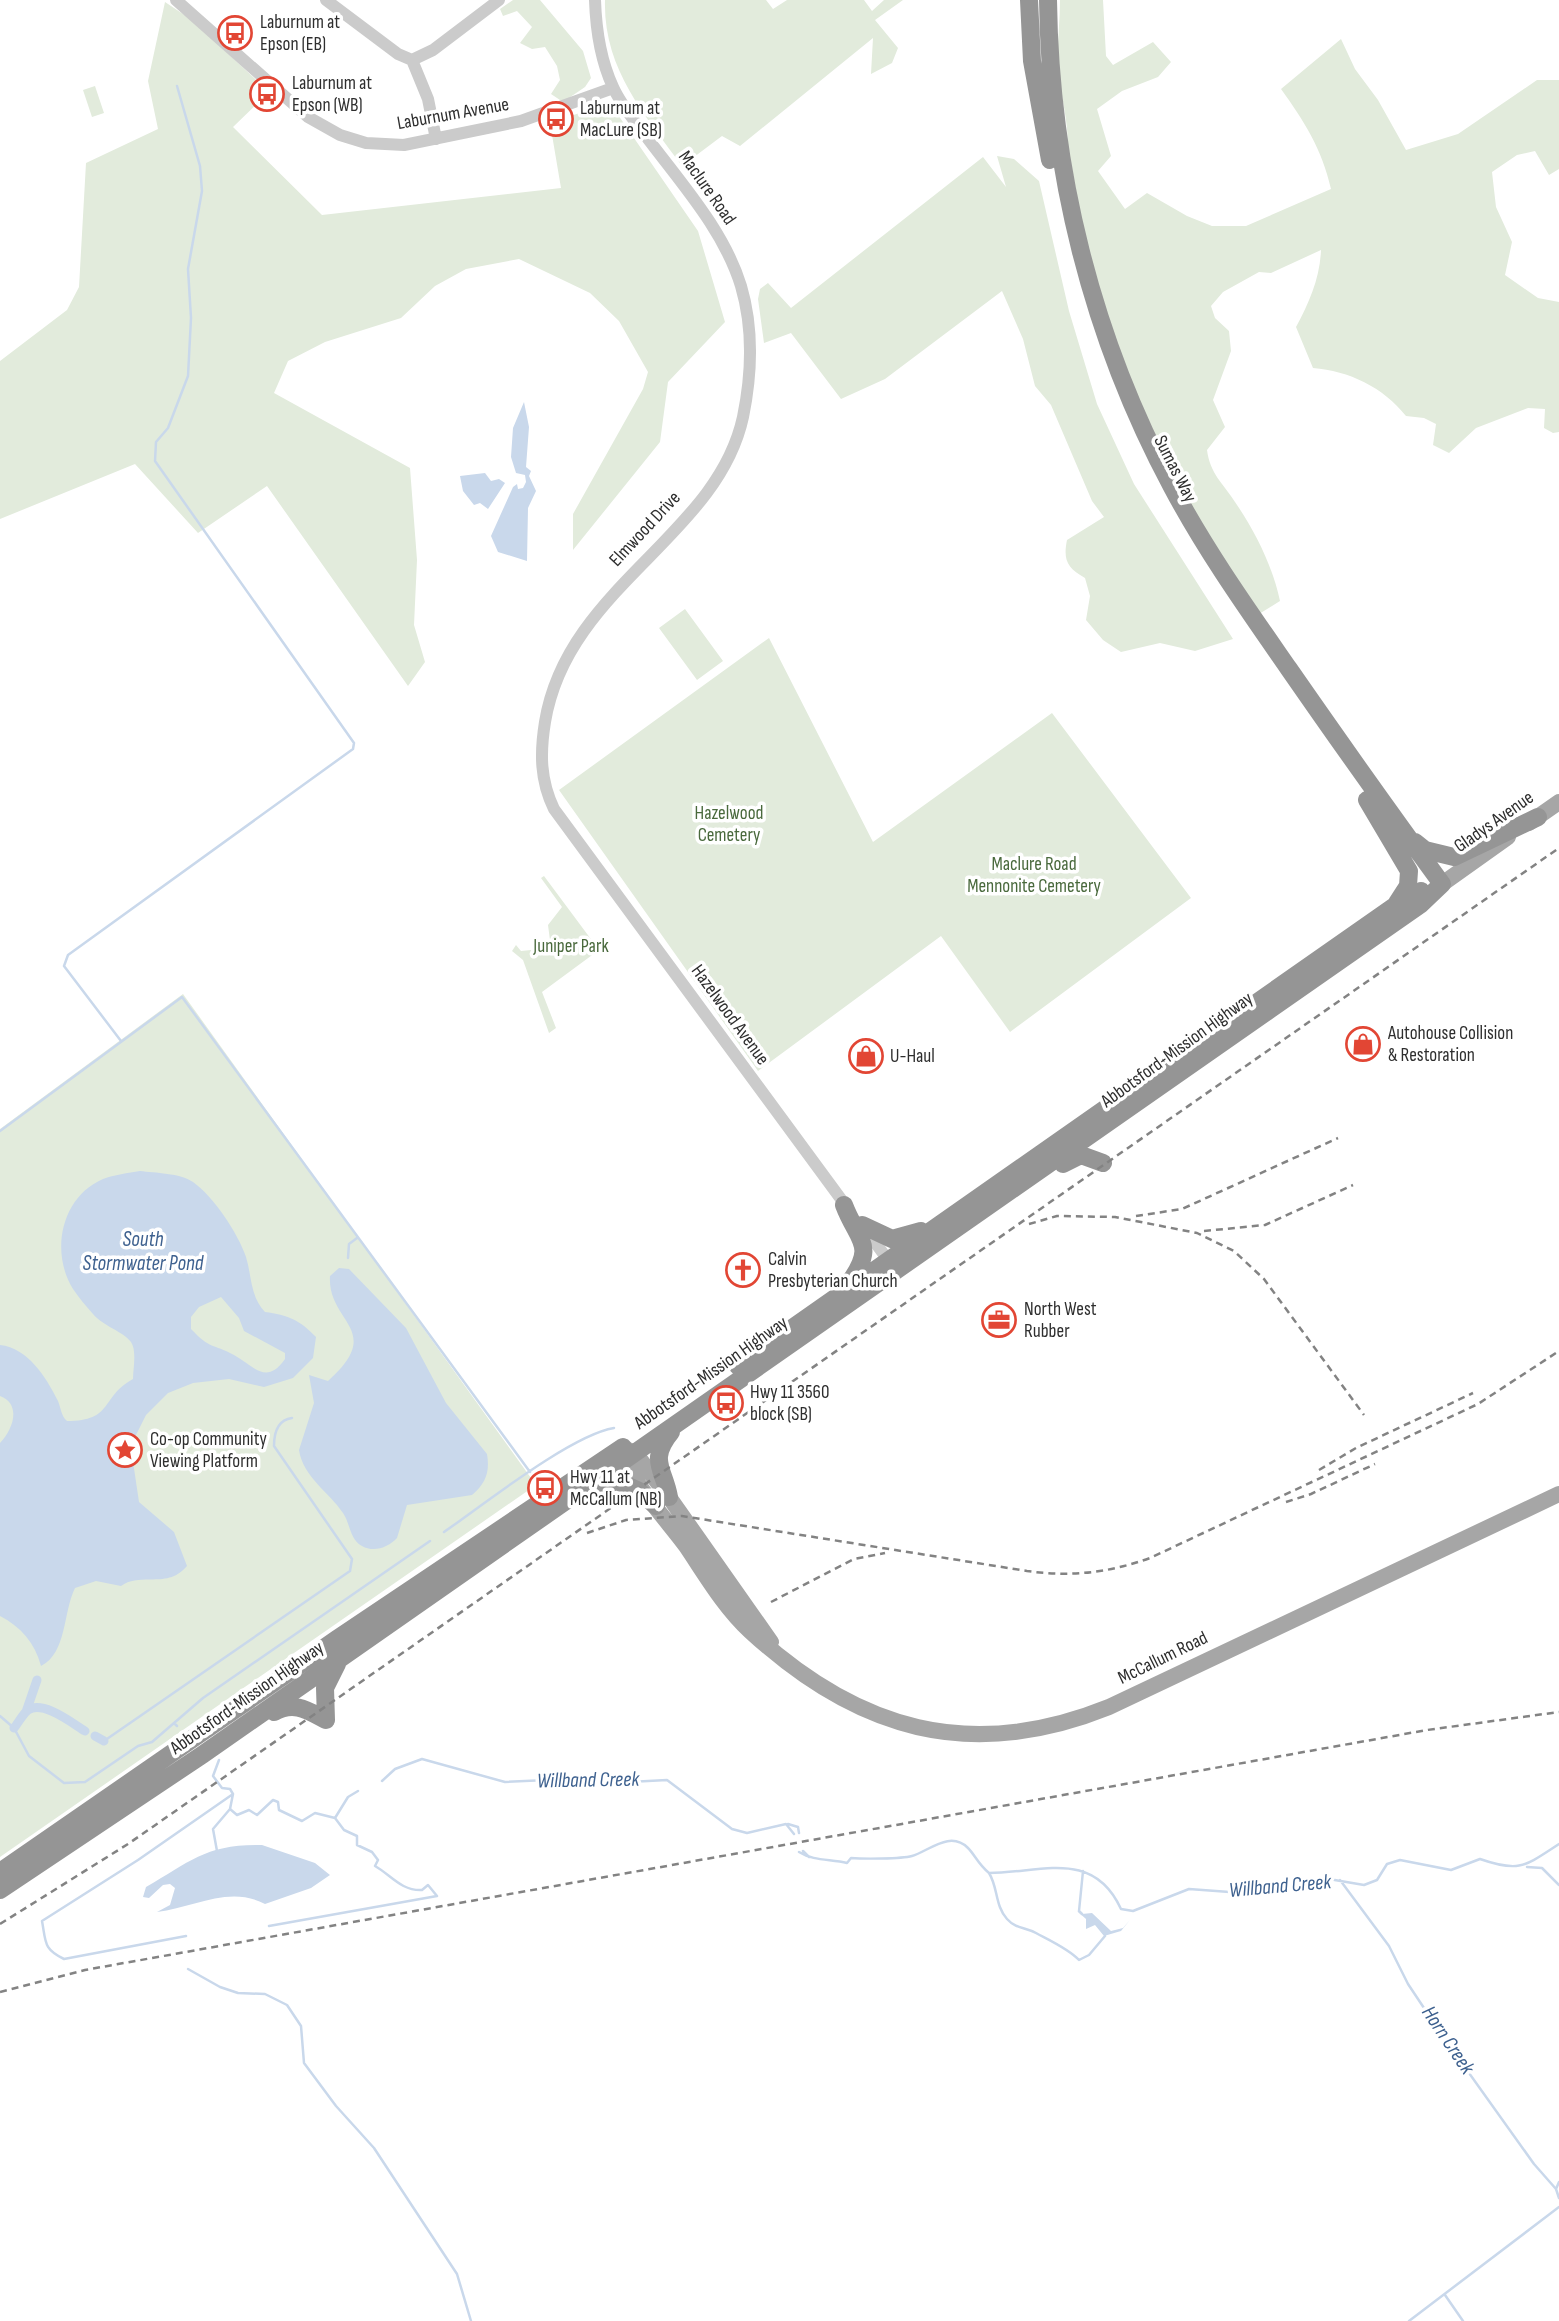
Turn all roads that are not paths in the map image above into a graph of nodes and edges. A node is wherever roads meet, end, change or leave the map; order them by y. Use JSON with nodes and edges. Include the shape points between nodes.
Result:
{"nodes":[{"id":1,"x":176,"y":0,"type":"edge"},
{"id":2,"x":326,"y":0,"type":"edge"},
{"id":3,"x":499,"y":0,"type":"edge"},
{"id":4,"x":595,"y":0,"type":"edge"},
{"id":5,"x":1028,"y":0,"type":"edge"},
{"id":6,"x":1037,"y":0,"type":"edge"},
{"id":7,"x":1050,"y":0,"type":"edge"},
{"id":8,"x":412,"y":60,"type":"junction"},
{"id":9,"x":613,"y":88,"type":"junction"},
{"id":10,"x":436,"y":139,"type":"junction"},
{"id":11,"x":1050,"y":160,"type":"junction"},
{"id":12,"x":741,"y":285,"type":"joint"},
{"id":13,"x":546,"y":790,"type":"joint"},
{"id":14,"x":1371,"y":796,"type":"junction"},
{"id":15,"x":1559,"y":802,"type":"edge"},
{"id":16,"x":1538,"y":817,"type":"junction"},
{"id":17,"x":1440,"y":884,"type":"junction"},
{"id":18,"x":1396,"y":905,"type":"junction"},
{"id":19,"x":1132,"y":1108,"type":"junction"},
{"id":20,"x":844,"y":1205,"type":"junction"},
{"id":21,"x":862,"y":1225,"type":"junction"},
{"id":22,"x":940,"y":1232,"type":"junction"},
{"id":23,"x":888,"y":1260,"type":"junction"},
{"id":24,"x":881,"y":1280,"type":"junction"},
{"id":25,"x":844,"y":1290,"type":"junction"},
{"id":26,"x":681,"y":1420,"type":"junction"},
{"id":27,"x":627,"y":1453,"type":"junction"},
{"id":28,"x":1559,"y":1494,"type":"edge"},
{"id":29,"x":663,"y":1501,"type":"junction"},
{"id":30,"x":472,"y":1559,"type":"junction"},
{"id":31,"x":353,"y":1649,"type":"junction"},
{"id":32,"x":202,"y":1755,"type":"junction"},
{"id":33,"x":0,"y":1872,"type":"edge"},
{"id":34,"x":0,"y":1878,"type":"edge"},
{"id":35,"x":0,"y":1890,"type":"edge"}],
"edges":[{"from":1,"to":10,"type":"street","name":"Laburnum Avenue","via":[[324,128],[357,141],[384,145]]},
{"from":2,"to":8,"type":"street"},
{"from":3,"to":8,"type":"street","via":[[433,50]]},
{"from":4,"to":9,"type":"street","name":"Maclure Road","via":[[596,32]]},
{"from":5,"to":11,"type":"highway","via":[[1032,61]]},
{"from":6,"to":11,"type":"highway","name":"Sumas Way"},
{"from":7,"to":14,"type":"highway","name":"Sumas Way","via":[[1050,62],[1061,157],[1078,242],[1102,324],[1139,420],[1204,544]]},
{"from":8,"to":10,"type":"street","via":[[428,99]]},
{"from":9,"to":10,"type":"street","name":"Laburnum Avenue","via":[[542,115]]},
{"from":9,"to":12,"type":"street","name":"Maclure Road","via":[[709,223]]},
{"from":11,"to":14,"type":"highway","name":"Sumas Way","via":[[1067,245],[1091,326],[1145,458],[1211,576]]},
{"from":12,"to":13,"type":"street","name":"Elmwood Drive","via":[[752,354],[733,445],[707,489],[601,606],[563,663],[540,750]]},
{"from":13,"to":20,"type":"street","name":"Hazelwood Avenue","via":[[554,809]]},
{"from":14,"to":16,"type":"highway","via":[[1417,845],[1445,856],[1460,855]]},
{"from":14,"to":17,"type":"highway","name":"Sumas Way"},
{"from":14,"to":18,"type":"highway","via":[[1409,871],[1408,886]]},
{"from":15,"to":16,"type":"main road","name":"Gladys Avenue"},
{"from":16,"to":17,"type":"main road","name":"Gladys Avenue"},
{"from":17,"to":18,"type":"highway","name":"Abbotsford-Mission Highway"},
{"from":17,"to":19,"type":"highway","name":"Abbotsford-Mission Highway"},
{"from":18,"to":22,"type":"highway","name":"Abbotsford-Mission Highway"},
{"from":19,"to":22,"type":"highway","name":"Abbotsford-Mission Highway"},
{"from":19,"to":22,"type":"highway","via":[[1104,1135],[1100,1144],[1103,1163],[1074,1157],[958,1234]]},
{"from":20,"to":21,"type":"street","name":"Hazelwood Avenue"},
{"from":20,"to":25,"type":"highway","via":[[865,1247],[862,1264]]},
{"from":21,"to":22,"type":"highway","via":[[892,1239]]},
{"from":21,"to":23,"type":"street","name":"Hazelwood Avenue"},
{"from":22,"to":23,"type":"highway","name":"Abbotsford-Mission Highway"},
{"from":22,"to":24,"type":"highway","name":"Abbotsford-Mission Highway"},
{"from":23,"to":24,"type":"highway"},
{"from":23,"to":25,"type":"highway","name":"Abbotsford-Mission Highway"},
{"from":24,"to":26,"type":"highway","name":"Abbotsford-Mission Highway"},
{"from":25,"to":27,"type":"highway","name":"Abbotsford-Mission Highway"},
{"from":26,"to":27,"type":"highway","name":"Abbotsford-Mission Highway"},
{"from":26,"to":29,"type":"highway","via":[[658,1457]]},
{"from":27,"to":29,"type":"main road","name":"McCallum Road"},
{"from":27,"to":30,"type":"highway","name":"Abbotsford-Mission Highway"},
{"from":28,"to":29,"type":"main road","name":"McCallum Road","via":[[1109,1707],[1028,1732],[959,1735],[895,1723],[807,1678],[778,1653]]},
{"from":29,"to":30,"type":"highway","via":[[610,1481]]},
{"from":30,"to":31,"type":"highway","name":"Abbotsford-Mission Highway"},
{"from":30,"to":33,"type":"highway","name":"Abbotsford-Mission Highway","via":[[337,1639]]},
{"from":30,"to":34,"type":"highway","via":[[320,1661],[299,1681],[288,1684]]},
{"from":31,"to":32,"type":"highway","name":"Abbotsford-Mission Highway"},
{"from":31,"to":32,"type":"highway","via":[[327,1682],[326,1720],[301,1707],[284,1706]]},
{"from":32,"to":35,"type":"highway","name":"Abbotsford-Mission Highway"}]}
